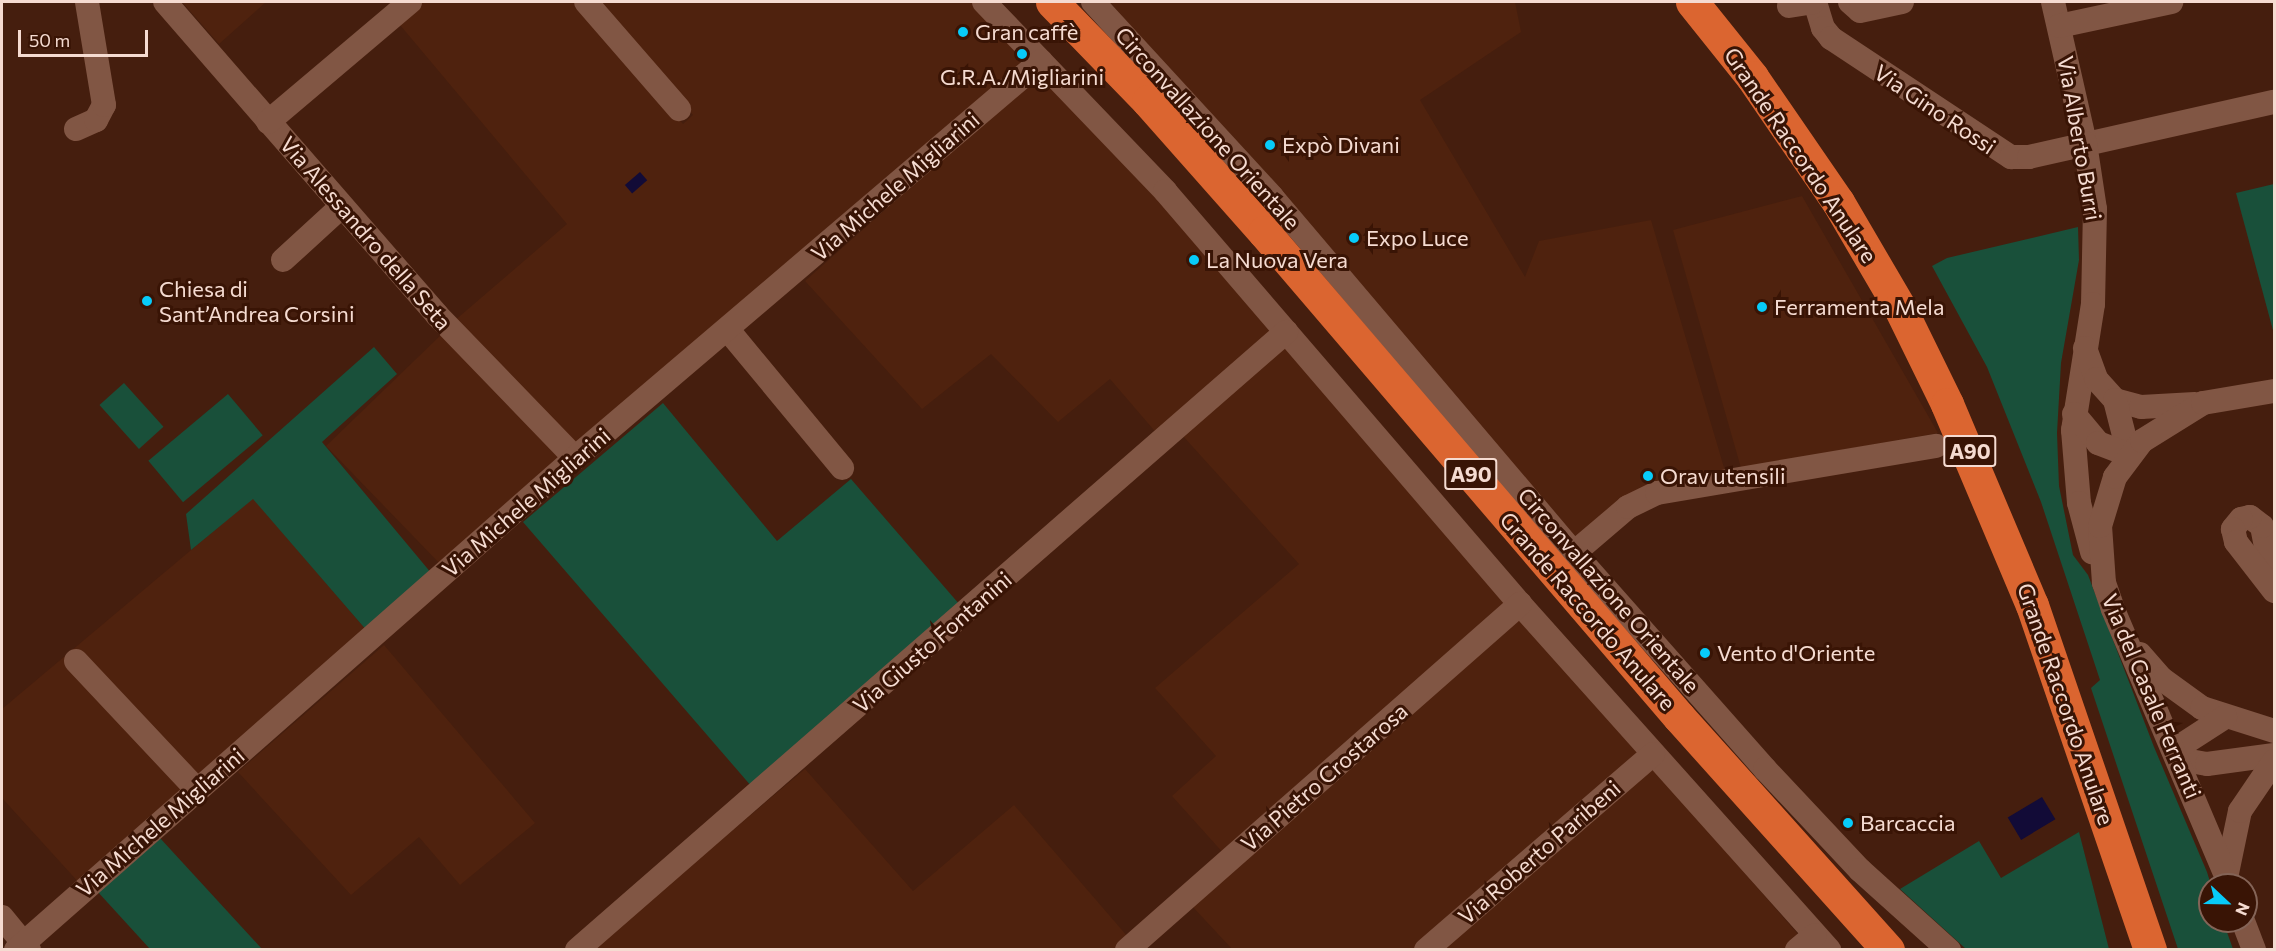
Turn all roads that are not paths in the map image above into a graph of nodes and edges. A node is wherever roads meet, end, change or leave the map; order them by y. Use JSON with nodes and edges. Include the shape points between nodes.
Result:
{"nodes":[{"id":1,"x":87,"y":2,"type":"edge"},
{"id":2,"x":165,"y":2,"type":"edge"},
{"id":3,"x":410,"y":2,"type":"edge"},
{"id":4,"x":586,"y":2,"type":"edge"},
{"id":5,"x":984,"y":2,"type":"edge"},
{"id":6,"x":1052,"y":2,"type":"edge"},
{"id":7,"x":1692,"y":2,"type":"edge"},
{"id":8,"x":1814,"y":2,"type":"edge"},
{"id":9,"x":1850,"y":2,"type":"edge"},
{"id":10,"x":1902,"y":2,"type":"edge"},
{"id":11,"x":2053,"y":2,"type":"edge"},
{"id":12,"x":2171,"y":2,"type":"edge"},
{"id":13,"x":1097,"y":3,"type":"edge"},
{"id":14,"x":1789,"y":6,"type":"dead end"},
{"id":15,"x":2059,"y":26,"type":"junction"},
{"id":16,"x":1041,"y":61,"type":"junction"},
{"id":17,"x":2274,"y":102,"type":"edge"},
{"id":18,"x":679,"y":109,"type":"dead end"},
{"id":19,"x":268,"y":122,"type":"junction"},
{"id":20,"x":76,"y":129,"type":"dead end"},
{"id":21,"x":2085,"y":143,"type":"junction"},
{"id":22,"x":341,"y":207,"type":"junction"},
{"id":23,"x":283,"y":260,"type":"dead end"},
{"id":24,"x":728,"y":330,"type":"junction"},
{"id":25,"x":1286,"y":332,"type":"junction"},
{"id":26,"x":2085,"y":347,"type":"junction"},
{"id":27,"x":2274,"y":391,"type":"edge"},
{"id":28,"x":2115,"y":400,"type":"junction"},
{"id":29,"x":2203,"y":403,"type":"junction"},
{"id":30,"x":2074,"y":414,"type":"junction"},
{"id":31,"x":1936,"y":446,"type":"dead end"},
{"id":32,"x":2129,"y":455,"type":"junction"},
{"id":33,"x":575,"y":458,"type":"junction"},
{"id":34,"x":842,"y":468,"type":"dead end"},
{"id":35,"x":1566,"y":565,"type":"junction"},
{"id":36,"x":2104,"y":583,"type":"junction"},
{"id":37,"x":1520,"y":604,"type":"junction"},
{"id":38,"x":2124,"y":635,"type":"junction"},
{"id":39,"x":76,"y":660,"type":"dead end"},
{"id":40,"x":2225,"y":717,"type":"junction"},
{"id":41,"x":2274,"y":731,"type":"edge"},
{"id":42,"x":2174,"y":750,"type":"junction"},
{"id":43,"x":1653,"y":754,"type":"junction"},
{"id":44,"x":2274,"y":754,"type":"edge"},
{"id":45,"x":2274,"y":761,"type":"edge"},
{"id":46,"x":197,"y":790,"type":"junction"},
{"id":47,"x":2225,"y":873,"type":"edge"},
{"id":48,"x":2229,"y":873,"type":"edge"},
{"id":49,"x":2,"y":917,"type":"edge"},
{"id":50,"x":1813,"y":945,"type":"edge"},
{"id":51,"x":23,"y":947,"type":"edge"},
{"id":52,"x":577,"y":950,"type":"edge"},
{"id":53,"x":1127,"y":950,"type":"edge"},
{"id":54,"x":1426,"y":950,"type":"edge"},
{"id":55,"x":1859,"y":950,"type":"edge"},
{"id":56,"x":1888,"y":950,"type":"edge"},
{"id":57,"x":1950,"y":950,"type":"edge"},
{"id":58,"x":2150,"y":950,"type":"edge"}],
"edges":[{"from":1,"to":20,"type":"street","via":[[104,105],[96,120]]},
{"from":2,"to":19,"type":"street","name":"Via Alessandro della Seta"},
{"from":3,"to":19,"type":"street"},
{"from":4,"to":18,"type":"street"},
{"from":5,"to":16,"type":"street"},
{"from":6,"to":35,"type":"highway","name":"Grande Raccordo Anulare","number":"A90","via":[[1148,101]]},
{"from":7,"to":58,"type":"highway","name":"Grande Raccordo Anulare","number":"A90","via":[[1752,77],[1838,202],[1900,308],[1947,404],[2032,604]]},
{"from":8,"to":14,"type":"street"},
{"from":8,"to":21,"type":"street","name":"Via Gino Rossi","via":[[1826,33],[2002,154],[2043,165]]},
{"from":9,"to":10,"type":"street","via":[[1860,11]]},
{"from":11,"to":15,"type":"street","name":"Via Alberto Burri"},
{"from":12,"to":15,"type":"street"},
{"from":13,"to":35,"type":"street","name":"Circonvallazione Orientale","via":[[1272,197]]},
{"from":15,"to":21,"type":"street","name":"Via Alberto Burri"},
{"from":16,"to":24,"type":"street","name":"Via Michele Migliarini"},
{"from":16,"to":25,"type":"street","via":[[1164,191]]},
{"from":17,"to":21,"type":"street","name":"Via Gino Rossi"},
{"from":19,"to":22,"type":"street","name":"Via Alessandro della Seta"},
{"from":21,"to":26,"type":"street","name":"Via Alberto Burri","via":[[2097,249]]},
{"from":22,"to":23,"type":"street"},
{"from":22,"to":33,"type":"street","name":"Via Alessandro della Seta","via":[[437,315]]},
{"from":24,"to":33,"type":"street","name":"Via Michele Migliarini"},
{"from":24,"to":34,"type":"street"},
{"from":25,"to":37,"type":"street"},
{"from":25,"to":52,"type":"street","name":"Via Giusto Fontanini"},
{"from":26,"to":28,"type":"street","via":[[2096,379]]},
{"from":26,"to":30,"type":"street","name":"Via Alberto Burri"},
{"from":27,"to":29,"type":"street","name":"Via del Casale Ferranti"},
{"from":28,"to":29,"type":"street","via":[[2141,407]]},
{"from":28,"to":32,"type":"street"},
{"from":29,"to":32,"type":"street","name":"Via del Casale Ferranti","via":[[2153,434]]},
{"from":30,"to":32,"type":"street","via":[[2095,441]]},
{"from":30,"to":36,"type":"street","name":"Via Alberto Burri","via":[[2073,450],[2082,518]]},
{"from":31,"to":35,"type":"street","via":[[1657,493],[1628,507]]},
{"from":32,"to":36,"type":"street","name":"Via del Casale Ferranti","via":[[2108,493],[2101,519]]},
{"from":33,"to":46,"type":"street","name":"Via Michele Migliarini"},
{"from":35,"to":55,"type":"highway","via":[[1608,660],[1646,712]]},
{"from":35,"to":56,"type":"highway","name":"Grande Raccordo Anulare","number":"A90","via":[[1801,856]]},
{"from":35,"to":57,"type":"street","name":"Circonvallazione Orientale","via":[[1860,870]]},
{"from":36,"to":38,"type":"street","name":"Via del Casale Ferranti"},
{"from":37,"to":43,"type":"street"},
{"from":37,"to":53,"type":"street","name":"Via Pietro Crostarosa"},
{"from":38,"to":40,"type":"street","via":[[2178,692]]},
{"from":38,"to":42,"type":"street","name":"Via del Casale Ferranti"},
{"from":39,"to":46,"type":"street"},
{"from":40,"to":41,"type":"street"},
{"from":40,"to":42,"type":"street"},
{"from":42,"to":44,"type":"street","via":[[2190,761],[2207,764]]},
{"from":42,"to":47,"type":"street","name":"Via del Casale Ferranti"},
{"from":43,"to":50,"type":"street"},
{"from":43,"to":54,"type":"street","name":"Via Roberto Paribeni"},
{"from":45,"to":48,"type":"street","via":[[2240,811]]},
{"from":46,"to":51,"type":"street","name":"Via Michele Migliarini"},
{"from":49,"to":51,"type":"street"}]}
